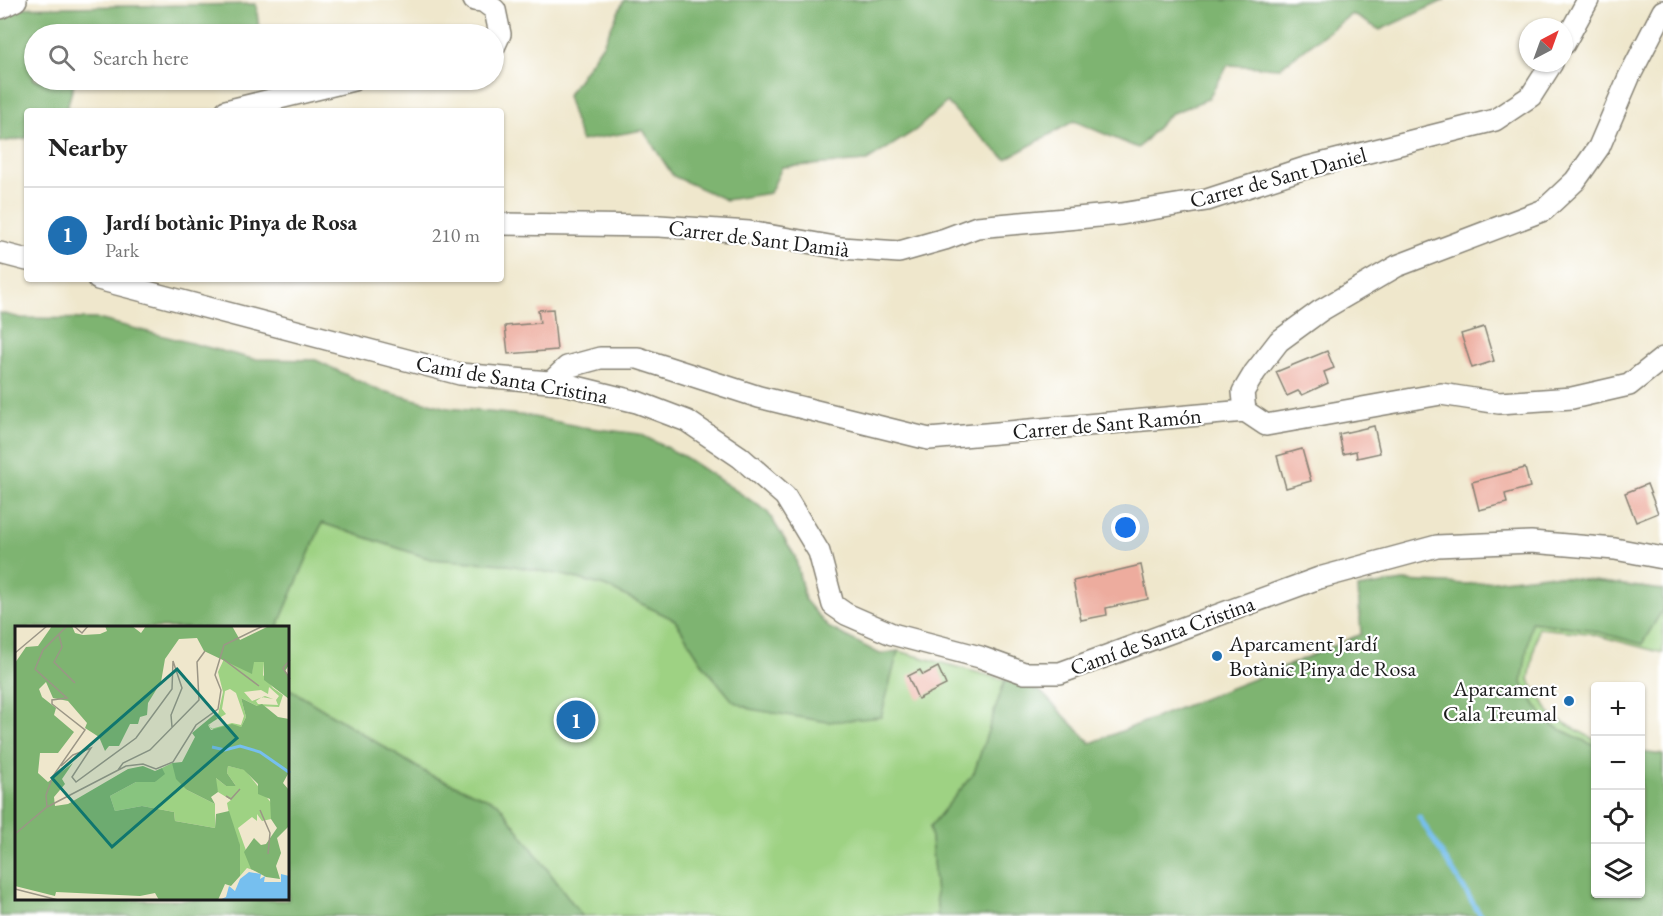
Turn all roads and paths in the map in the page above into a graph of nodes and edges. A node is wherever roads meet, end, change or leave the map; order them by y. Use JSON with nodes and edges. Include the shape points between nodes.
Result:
{"nodes":[{"id":1,"x":16,"y":0,"type":"edge"},
{"id":2,"x":474,"y":0,"type":"edge"},
{"id":3,"x":1588,"y":0,"type":"edge"},
{"id":4,"x":0,"y":8,"type":"edge"},
{"id":5,"x":1663,"y":11,"type":"edge"},
{"id":6,"x":498,"y":24,"type":"edge"},
{"id":7,"x":1573,"y":28,"type":"edge"},
{"id":8,"x":1546,"y":72,"type":"edge"},
{"id":9,"x":312,"y":90,"type":"edge"},
{"id":10,"x":238,"y":108,"type":"edge"},
{"id":11,"x":504,"y":224,"type":"edge"},
{"id":12,"x":977,"y":227,"type":"joint"},
{"id":13,"x":0,"y":253,"type":"edge"},
{"id":14,"x":24,"y":259,"type":"edge"},
{"id":15,"x":109,"y":282,"type":"edge"},
{"id":16,"x":1663,"y":358,"type":"edge"},
{"id":17,"x":551,"y":382,"type":"junction"},
{"id":18,"x":1245,"y":411,"type":"junction"},
{"id":19,"x":1663,"y":558,"type":"edge"}],
"edges":[{"from":1,"to":4,"type":"street"},
{"from":2,"to":6,"type":"street","via":[[495,10]]},
{"from":3,"to":7,"type":"street"},
{"from":5,"to":18,"type":"street","via":[[1599,147],[1575,181],[1544,210],[1397,266],[1320,311],[1279,341],[1255,372],[1244,392]]},
{"from":8,"to":12,"type":"street","name":"Carrer de Sant Daniel","via":[[1531,96],[1495,120],[1305,168],[1207,200],[1121,214]]},
{"from":9,"to":10,"type":"street"},
{"from":11,"to":12,"type":"street","name":"Carrer de Sant Damià","via":[[670,226],[899,252]]},
{"from":13,"to":14,"type":"street"},
{"from":15,"to":17,"type":"street","name":"Camí de Santa Cristina","via":[[460,374]]},
{"from":16,"to":18,"type":"street","via":[[1629,385],[1572,398],[1499,403],[1442,394],[1266,425]]},
{"from":17,"to":18,"type":"street","name":"Carrer de Sant Ramón","via":[[567,367],[600,358],[638,358],[759,398],[929,439]]},
{"from":17,"to":19,"type":"street","name":"Camí de Santa Cristina","via":[[637,402],[687,421],[740,457],[785,496],[819,552],[833,604],[846,614],[892,634],[1024,673],[1060,673],[1319,578],[1437,546],[1531,542],[1615,549]]}]}
